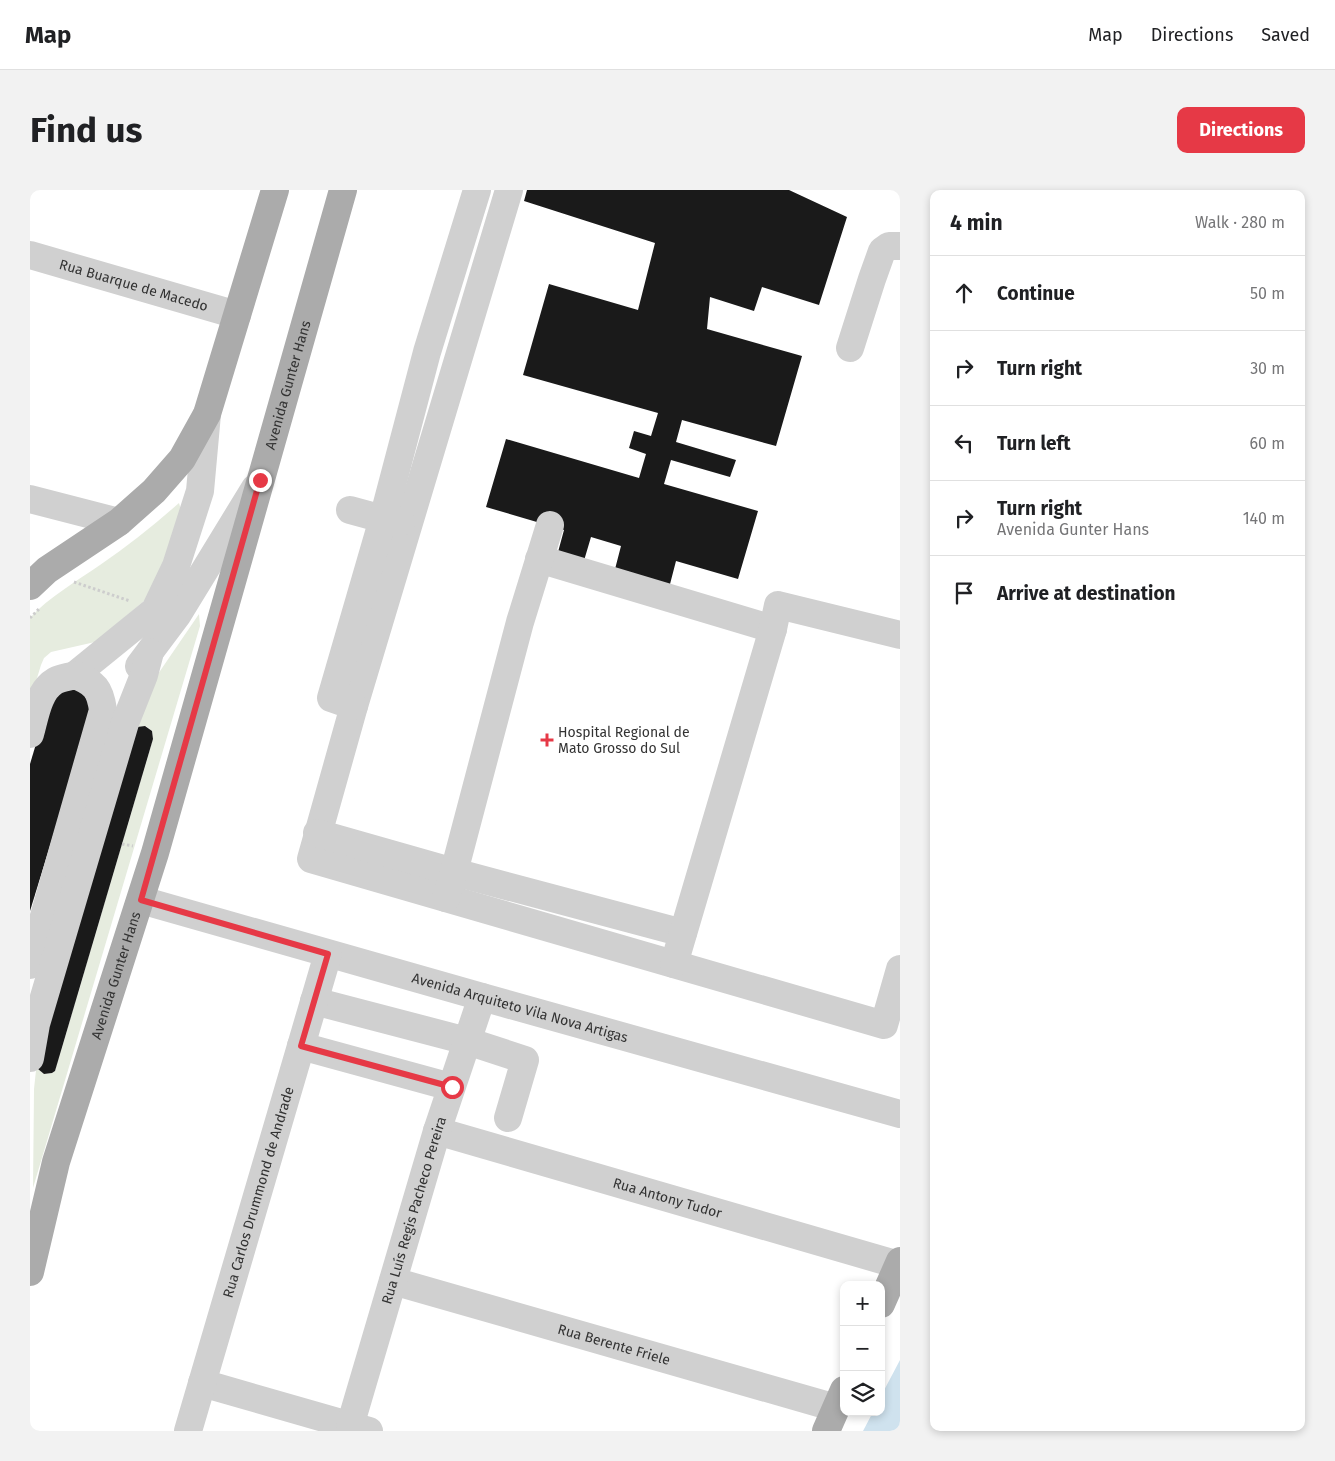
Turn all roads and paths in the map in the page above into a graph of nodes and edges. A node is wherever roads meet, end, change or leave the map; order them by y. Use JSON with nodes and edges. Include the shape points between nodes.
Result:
{"nodes":[{"id":1,"x":275,"y":190,"type":"edge"},
{"id":2,"x":343,"y":190,"type":"edge"},
{"id":3,"x":477,"y":190,"type":"edge"},
{"id":4,"x":502,"y":192,"type":"edge"},
{"id":5,"x":900,"y":246,"type":"edge"},
{"id":6,"x":30,"y":255,"type":"edge"},
{"id":7,"x":237,"y":315,"type":"junction"},
{"id":8,"x":850,"y":348,"type":"dead end"},
{"id":9,"x":427,"y":352,"type":"junction"},
{"id":10,"x":458,"y":362,"type":"junction"},
{"id":11,"x":207,"y":414,"type":"junction"},
{"id":12,"x":260,"y":480,"type":"junction"},
{"id":13,"x":30,"y":499,"type":"edge"},
{"id":14,"x":350,"y":510,"type":"dead end"},
{"id":15,"x":383,"y":519,"type":"junction"},
{"id":16,"x":119,"y":522,"type":"junction"},
{"id":17,"x":410,"y":523,"type":"junction"},
{"id":18,"x":550,"y":525,"type":"dead end"},
{"id":19,"x":539,"y":559,"type":"junction"},
{"id":20,"x":30,"y":586,"type":"edge"},
{"id":21,"x":773,"y":630,"type":"junction"},
{"id":22,"x":900,"y":635,"type":"edge"},
{"id":23,"x":150,"y":652,"type":"junction"},
{"id":24,"x":75,"y":675,"type":"junction"},
{"id":25,"x":342,"y":702,"type":"junction"},
{"id":26,"x":104,"y":710,"type":"junction"},
{"id":27,"x":30,"y":734,"type":"edge"},
{"id":28,"x":450,"y":885,"type":"junction"},
{"id":29,"x":141,"y":900,"type":"junction"},
{"id":30,"x":683,"y":933,"type":"junction"},
{"id":31,"x":328,"y":954,"type":"junction"},
{"id":32,"x":674,"y":964,"type":"junction"},
{"id":33,"x":30,"y":965,"type":"edge"},
{"id":34,"x":900,"y":969,"type":"edge"},
{"id":35,"x":482,"y":998,"type":"junction"},
{"id":36,"x":314,"y":1001,"type":"junction"},
{"id":37,"x":467,"y":1041,"type":"junction"},
{"id":38,"x":301,"y":1046,"type":"junction"},
{"id":39,"x":30,"y":1058,"type":"edge"},
{"id":40,"x":452,"y":1087,"type":"junction"},
{"id":41,"x":900,"y":1114,"type":"edge"},
{"id":42,"x":508,"y":1118,"type":"dead end"},
{"id":43,"x":437,"y":1131,"type":"junction"},
{"id":44,"x":899,"y":1263,"type":"edge"},
{"id":45,"x":30,"y":1272,"type":"edge"},
{"id":46,"x":393,"y":1281,"type":"junction"},
{"id":47,"x":885,"y":1295,"type":"edge"},
{"id":48,"x":202,"y":1383,"type":"junction"},
{"id":49,"x":835,"y":1410,"type":"edge"},
{"id":50,"x":360,"y":1428,"type":"edge"},
{"id":51,"x":188,"y":1431,"type":"edge"}],
"edges":[{"from":1,"to":7,"type":"main road"},
{"from":2,"to":12,"type":"main road","name":"Avenida Gunter Hans"},
{"from":3,"to":9,"type":"street"},
{"from":4,"to":10,"type":"street"},
{"from":5,"to":8,"type":"street","via":[[889,246],[882,251]]},
{"from":6,"to":7,"type":"street","name":"Rua Buarque de Macedo"},
{"from":7,"to":11,"type":"main road"},
{"from":9,"to":10,"type":"street"},
{"from":9,"to":15,"type":"street"},
{"from":10,"to":17,"type":"street"},
{"from":11,"to":16,"type":"main road","via":[[182,458],[154,491]]},
{"from":11,"to":24,"type":"street","via":[[200,490],[176,566],[155,610]]},
{"from":12,"to":23,"type":"street","via":[[178,614]]},
{"from":12,"to":29,"type":"main road","name":"Avenida Gunter Hans"},
{"from":13,"to":16,"type":"street"},
{"from":14,"to":15,"type":"street"},
{"from":15,"to":17,"type":"street"},
{"from":15,"to":25,"type":"street"},
{"from":16,"to":20,"type":"main road","via":[[47,570]]},
{"from":17,"to":25,"type":"street"},
{"from":18,"to":19,"type":"street"},
{"from":19,"to":21,"type":"street"},
{"from":19,"to":28,"type":"street"},
{"from":21,"to":22,"type":"street","via":[[778,605]]},
{"from":21,"to":30,"type":"street"},
{"from":23,"to":26,"type":"street"},
{"from":23,"to":39,"type":"street","via":[[125,723],[36,1024]]},
{"from":24,"to":26,"type":"street","via":[[95,686]]},
{"from":24,"to":27,"type":"street","via":[[56,681],[46,689]]},
{"from":25,"to":28,"type":"street","via":[[317,833]]},
{"from":26,"to":33,"type":"street"},
{"from":28,"to":30,"type":"street"},
{"from":28,"to":32,"type":"street"},
{"from":29,"to":31,"type":"street","name":"Avenida Arquiteto Vila Nova Artigas"},
{"from":29,"to":45,"type":"main road","name":"Avenida Gunter Hans","via":[[56,1162]]},
{"from":30,"to":32,"type":"street"},
{"from":31,"to":35,"type":"street","name":"Avenida Arquiteto Vila Nova Artigas"},
{"from":31,"to":36,"type":"street","name":"Rua Carlos Drummond de Andrade"},
{"from":32,"to":34,"type":"street","via":[[884,1025]]},
{"from":35,"to":37,"type":"street","name":"Rua Luís Regis Pacheco Pereira"},
{"from":35,"to":41,"type":"street","name":"Avenida Arquiteto Vila Nova Artigas"},
{"from":36,"to":37,"type":"street"},
{"from":36,"to":38,"type":"street","name":"Rua Carlos Drummond de Andrade"},
{"from":37,"to":40,"type":"street","name":"Rua Luís Regis Pacheco Pereira"},
{"from":37,"to":42,"type":"street","via":[[525,1060]]},
{"from":38,"to":40,"type":"street"},
{"from":38,"to":48,"type":"street","name":"Rua Carlos Drummond de Andrade"},
{"from":40,"to":43,"type":"street","name":"Rua Luís Regis Pacheco Pereira"},
{"from":43,"to":44,"type":"street","name":"Rua Antony Tudor"},
{"from":43,"to":46,"type":"street","name":"Rua Luís Regis Pacheco Pereira"},
{"from":44,"to":47,"type":"main road"},
{"from":46,"to":49,"type":"street","name":"Rua Berente Friele"},
{"from":46,"to":50,"type":"street","name":"Rua Luís Regis Pacheco Pereira"},
{"from":48,"to":50,"type":"street"},
{"from":48,"to":51,"type":"street","name":"Rua Carlos Drummond de Andrade"}]}
